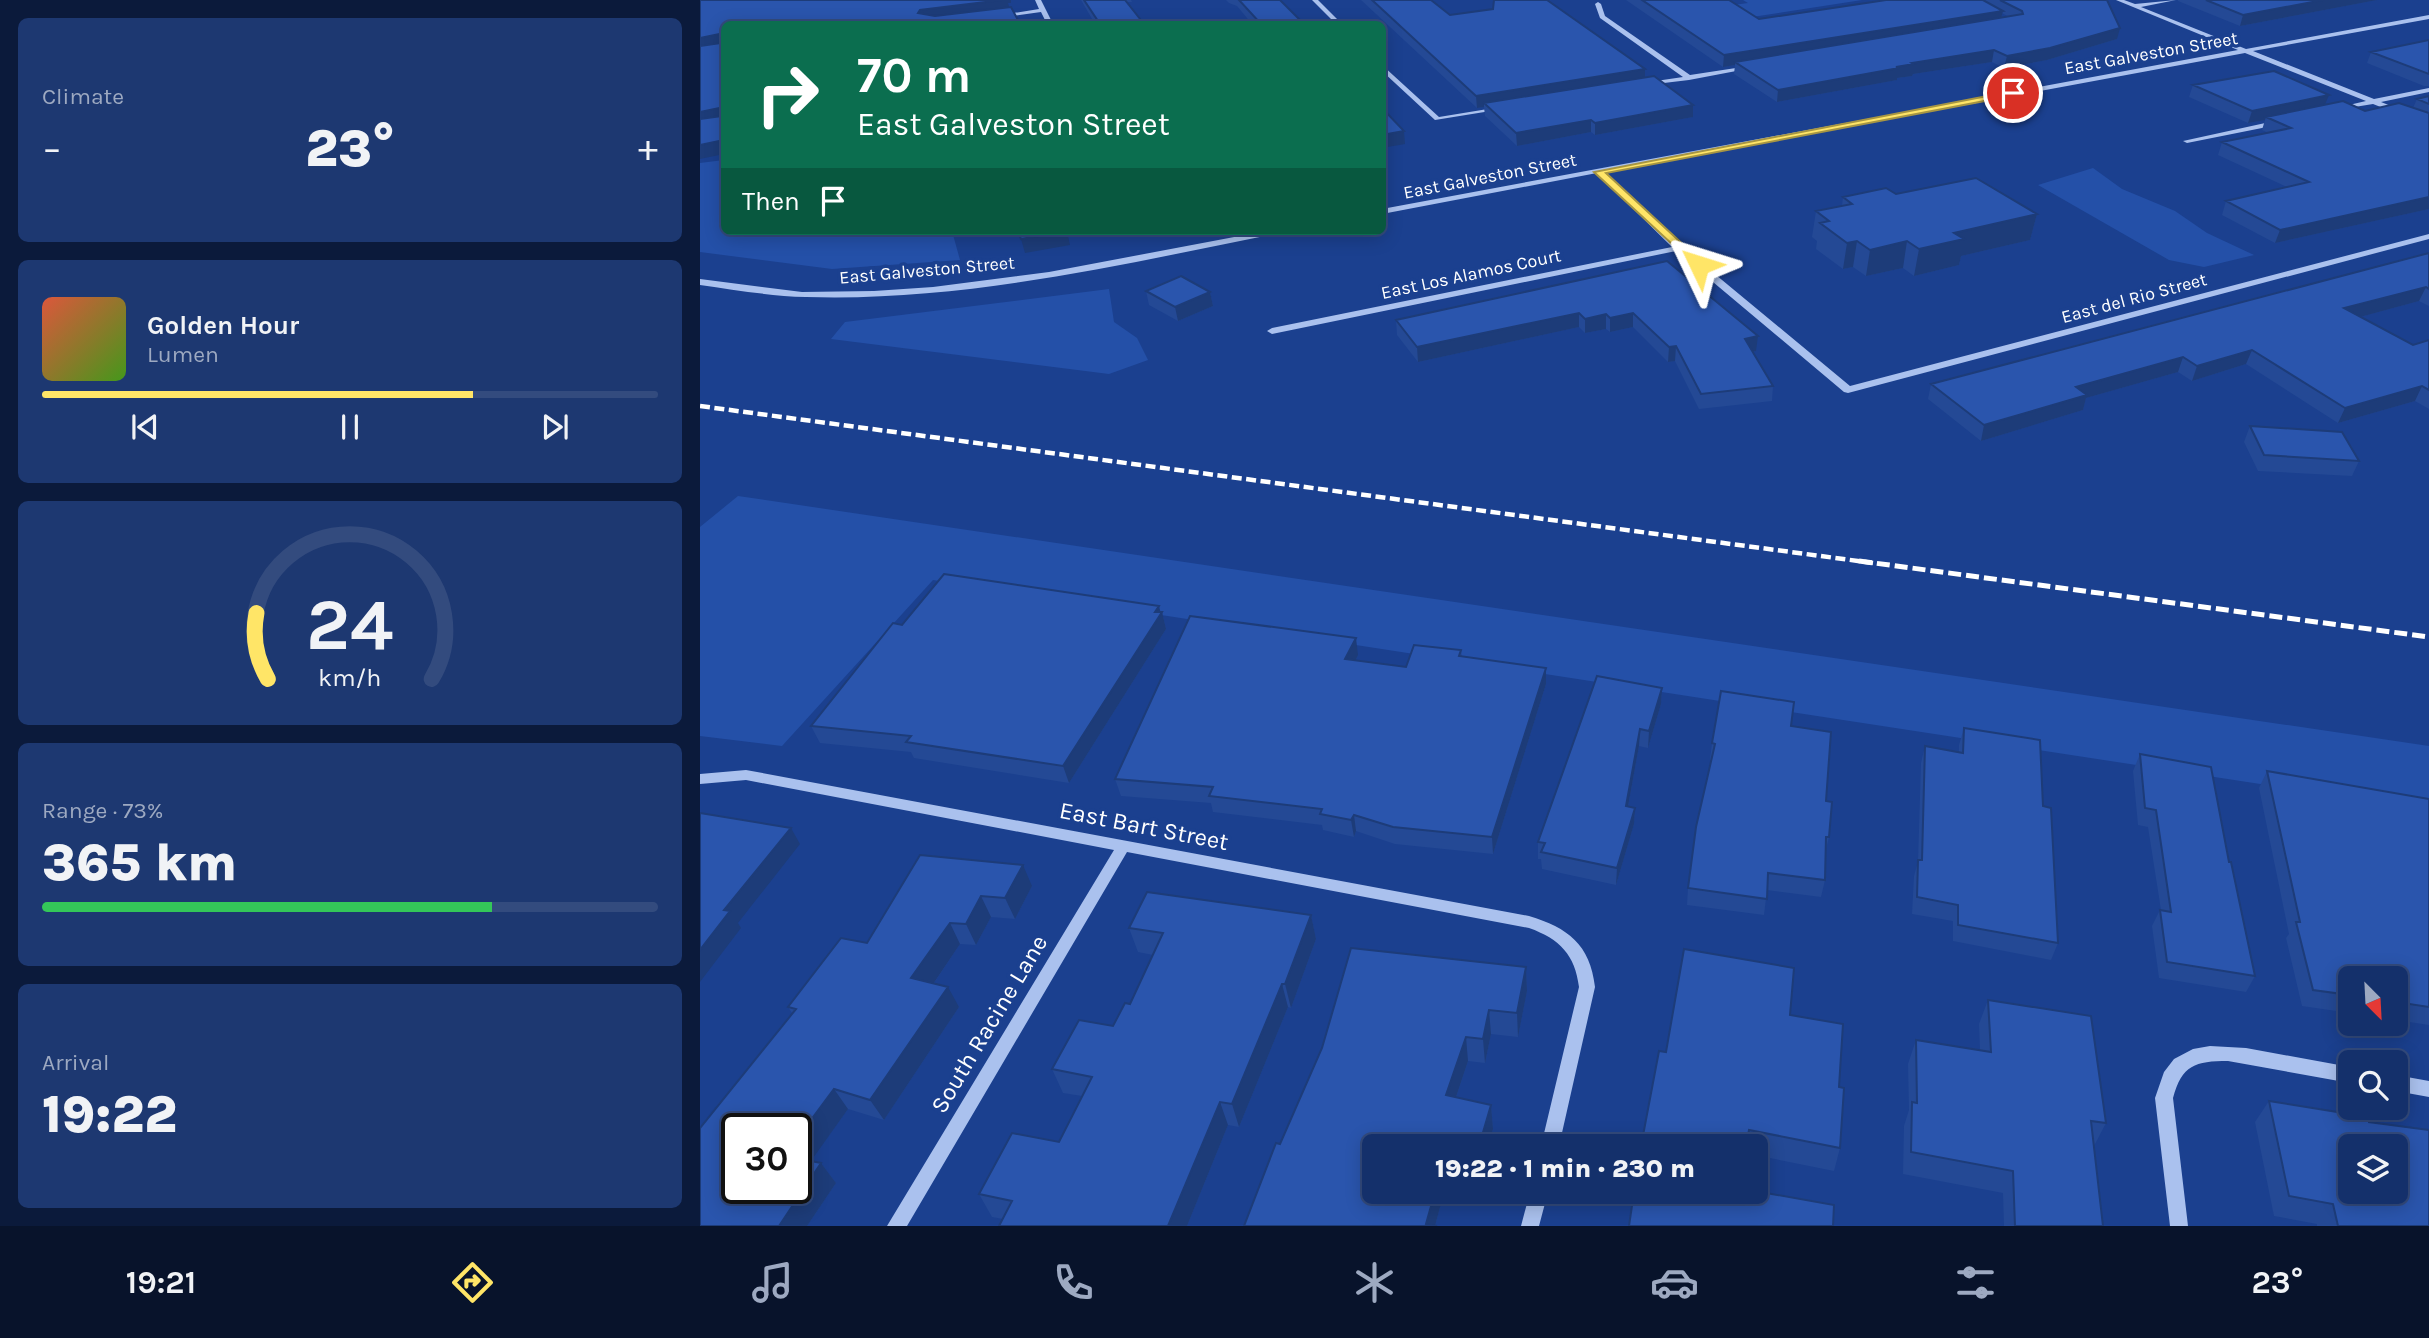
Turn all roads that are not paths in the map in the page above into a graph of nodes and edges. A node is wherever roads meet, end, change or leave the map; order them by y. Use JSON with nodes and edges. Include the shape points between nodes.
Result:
{"nodes":[{"id":1,"x":1038,"y":0,"type":"edge"},
{"id":2,"x":1315,"y":0,"type":"edge"},
{"id":3,"x":2119,"y":0,"type":"edge"},
{"id":4,"x":2173,"y":0,"type":"edge"},
{"id":5,"x":1598,"y":4,"type":"dead end"},
{"id":6,"x":2134,"y":6,"type":"junction"},
{"id":7,"x":1043,"y":10,"type":"junction"},
{"id":8,"x":991,"y":16,"type":"edge"},
{"id":9,"x":2429,"y":18,"type":"edge"},
{"id":10,"x":1048,"y":21,"type":"edge"},
{"id":11,"x":1336,"y":21,"type":"edge"},
{"id":12,"x":2246,"y":51,"type":"junction"},
{"id":13,"x":1757,"y":66,"type":"edge"},
{"id":14,"x":1386,"y":72,"type":"edge"},
{"id":15,"x":1689,"y":78,"type":"junction"},
{"id":16,"x":1636,"y":86,"type":"edge"},
{"id":17,"x":2429,"y":90,"type":"edge"},
{"id":18,"x":2375,"y":102,"type":"junction"},
{"id":19,"x":1504,"y":108,"type":"edge"},
{"id":20,"x":2334,"y":110,"type":"edge"},
{"id":21,"x":2294,"y":118,"type":"edge"},
{"id":22,"x":2429,"y":124,"type":"edge"},
{"id":23,"x":2187,"y":141,"type":"dead end"},
{"id":24,"x":1599,"y":172,"type":"junction"},
{"id":25,"x":1386,"y":211,"type":"edge"},
{"id":26,"x":1257,"y":235,"type":"edge"},
{"id":27,"x":2429,"y":236,"type":"edge"},
{"id":28,"x":1678,"y":248,"type":"junction"},
{"id":29,"x":700,"y":282,"type":"edge"},
{"id":30,"x":1272,"y":331,"type":"dead end"},
{"id":31,"x":1848,"y":390,"type":"joint"},
{"id":32,"x":700,"y":779,"type":"edge"},
{"id":33,"x":1123,"y":847,"type":"junction"},
{"id":34,"x":2176,"y":1068,"type":"joint"},
{"id":35,"x":2338,"y":1072,"type":"edge"},
{"id":36,"x":2408,"y":1085,"type":"edge"},
{"id":37,"x":2429,"y":1089,"type":"edge"},
{"id":38,"x":1553,"y":1134,"type":"edge"},
{"id":39,"x":1536,"y":1204,"type":"edge"},
{"id":40,"x":896,"y":1226,"type":"edge"},
{"id":41,"x":1530,"y":1226,"type":"edge"},
{"id":42,"x":2179,"y":1226,"type":"edge"}],
"edges":[{"from":1,"to":7,"type":"street"},
{"from":2,"to":11,"type":"street"},
{"from":3,"to":6,"type":"street"},
{"from":4,"to":6,"type":"street"},
{"from":5,"to":15,"type":"street","via":[[1602,17]]},
{"from":6,"to":12,"type":"street"},
{"from":7,"to":8,"type":"street"},
{"from":7,"to":10,"type":"street"},
{"from":9,"to":12,"type":"street","name":"East Galveston Street"},
{"from":12,"to":18,"type":"street"},
{"from":12,"to":24,"type":"street","name":"East Galveston Street"},
{"from":13,"to":15,"type":"street"},
{"from":14,"to":19,"type":"street","via":[[1437,119]]},
{"from":15,"to":16,"type":"street"},
{"from":17,"to":18,"type":"street"},
{"from":18,"to":20,"type":"street"},
{"from":18,"to":22,"type":"street"},
{"from":21,"to":23,"type":"street"},
{"from":24,"to":25,"type":"street","name":"East Galveston Street"},
{"from":24,"to":28,"type":"street"},
{"from":26,"to":29,"type":"street","name":"East Galveston Street","via":[[980,285],[815,295]]},
{"from":27,"to":31,"type":"street","name":"East del Rio Street"},
{"from":28,"to":30,"type":"street","name":"East Los Alamos Court"},
{"from":28,"to":31,"type":"street"},
{"from":32,"to":33,"type":"street","name":"East Bart Street","via":[[746,775]]},
{"from":33,"to":38,"type":"street","name":"East Bart Street","via":[[1552,929],[1573,947],[1584,965],[1587,992]]},
{"from":33,"to":40,"type":"street","name":"South Racine Lane"},
{"from":34,"to":35,"type":"street","via":[[2194,1057],[2218,1052]]},
{"from":34,"to":42,"type":"street","via":[[2164,1098]]},
{"from":36,"to":37,"type":"street"},
{"from":39,"to":41,"type":"street"}]}
